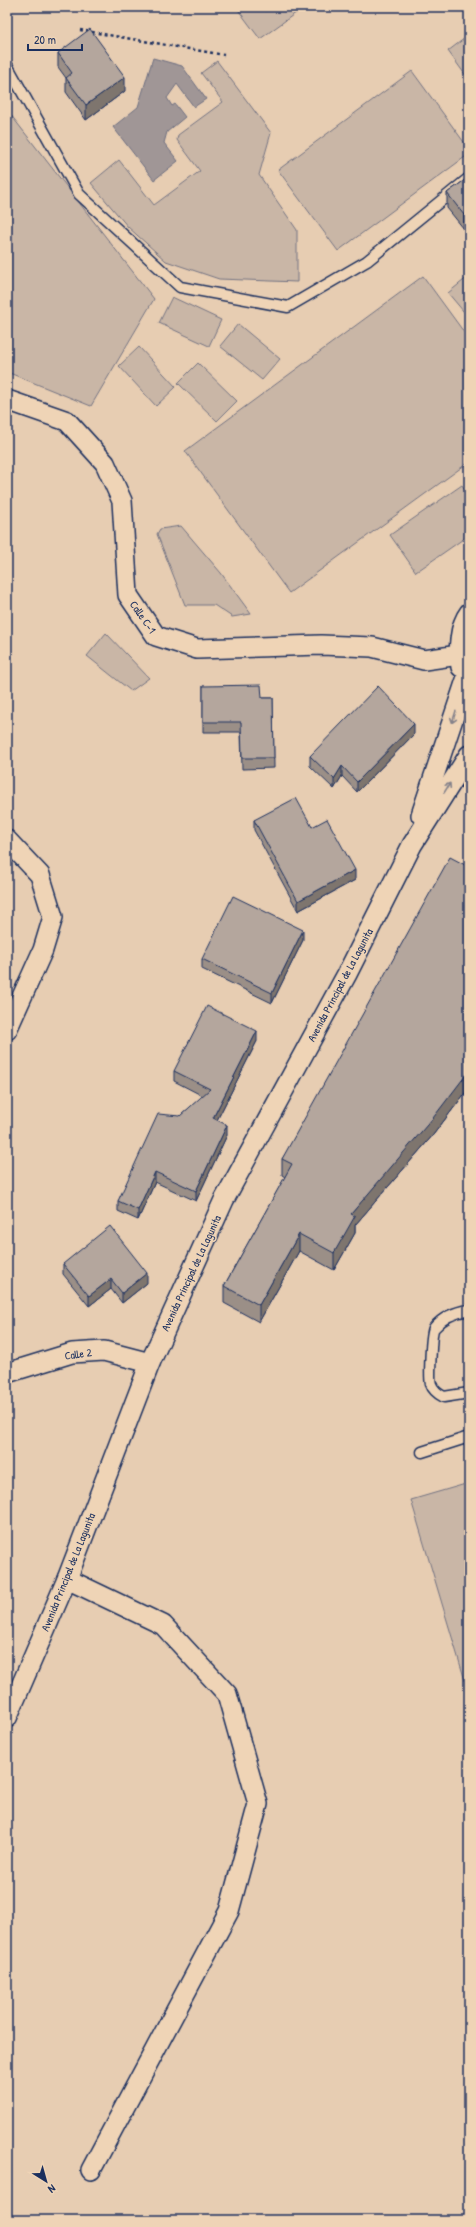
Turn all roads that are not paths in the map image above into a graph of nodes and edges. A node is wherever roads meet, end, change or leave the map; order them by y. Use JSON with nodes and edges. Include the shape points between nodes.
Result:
{"nodes":[{"id":1,"x":7,"y":65,"type":"edge"},
{"id":2,"x":469,"y":178,"type":"edge"},
{"id":3,"x":7,"y":400,"type":"edge"},
{"id":4,"x":469,"y":612,"type":"edge"},
{"id":5,"x":459,"y":655,"type":"junction"},
{"id":6,"x":467,"y":682,"type":"edge"},
{"id":7,"x":469,"y":755,"type":"edge"},
{"id":8,"x":7,"y":840,"type":"edge"},
{"id":9,"x":412,"y":845,"type":"junction"},
{"id":10,"x":7,"y":1030,"type":"edge"},
{"id":11,"x":469,"y":1310,"type":"edge"},
{"id":12,"x":150,"y":1363,"type":"junction"},
{"id":13,"x":7,"y":1373,"type":"edge"},
{"id":14,"x":469,"y":1393,"type":"edge"},
{"id":15,"x":469,"y":1437,"type":"edge"},
{"id":16,"x":422,"y":1452,"type":"dead end"},
{"id":17,"x":67,"y":1579,"type":"junction"},
{"id":18,"x":7,"y":1718,"type":"edge"},
{"id":19,"x":91,"y":2170,"type":"dead end"}],
"edges":[{"from":1,"to":2,"type":"lane","via":[[79,194],[180,287],[288,307],[367,261]]},
{"from":3,"to":5,"type":"street","name":"Calle C-1","via":[[67,421],[105,463],[122,501],[128,595],[156,636],[197,649],[321,645],[372,647],[424,660]]},
{"from":4,"to":5,"type":"street","name":"Avenida Principal de La Lagunita","via":[[464,620]]},
{"from":5,"to":6,"type":"street","name":"Avenida Principal de La Lagunita"},
{"from":6,"to":9,"type":"street","name":"Avenida Principal de La Lagunita","one_way":true},
{"from":9,"to":7,"type":"street","name":"Avenida Principal de La Lagunita","one_way":true},
{"from":8,"to":10,"type":"street","via":[[40,875],[53,917],[43,950]]},
{"from":9,"to":12,"type":"street","name":"Avenida Principal de La Lagunita","via":[[347,974],[224,1200]]},
{"from":11,"to":14,"type":"lane","via":[[454,1313],[433,1330],[430,1383],[436,1392],[444,1397]]},
{"from":12,"to":13,"type":"street","name":"Calle 2","via":[[104,1351],[72,1353]]},
{"from":12,"to":17,"type":"street","name":"Avenida Principal de La Lagunita"},
{"from":15,"to":16,"type":"lane"},
{"from":17,"to":18,"type":"street","name":"Avenida Principal de La Lagunita"},
{"from":17,"to":19,"type":"street","via":[[164,1625],[227,1694],[258,1804],[229,1911]]}]}
